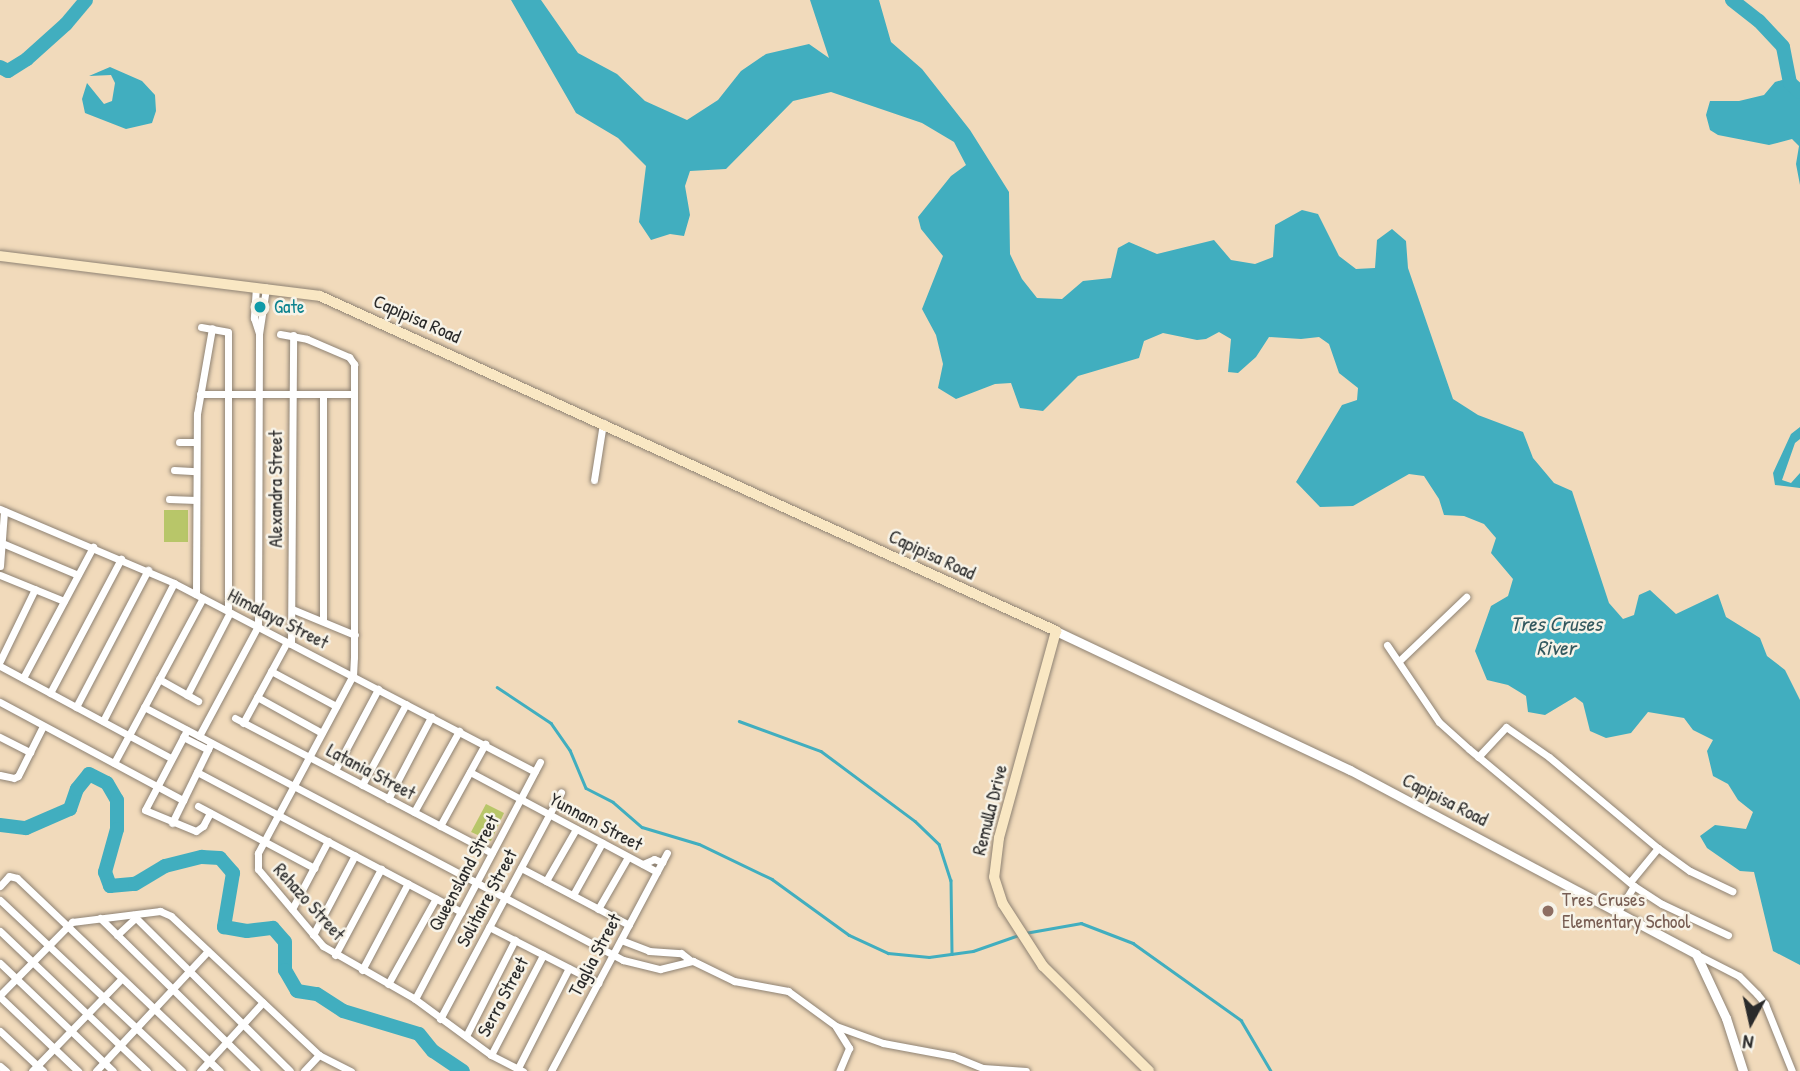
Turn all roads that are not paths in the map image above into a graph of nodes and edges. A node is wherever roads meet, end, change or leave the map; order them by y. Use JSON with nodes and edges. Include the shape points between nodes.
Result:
{"nodes":[{"id":1,"x":0,"y":256,"type":"edge"},
{"id":2,"x":261,"y":287,"type":"junction"},
{"id":3,"x":201,"y":327,"type":"dead end"},
{"id":4,"x":212,"y":328,"type":"junction"},
{"id":5,"x":280,"y":334,"type":"dead end"},
{"id":6,"x":293,"y":335,"type":"junction"},
{"id":7,"x":200,"y":394,"type":"junction"},
{"id":8,"x":228,"y":394,"type":"junction"},
{"id":9,"x":258,"y":394,"type":"junction"},
{"id":10,"x":292,"y":394,"type":"junction"},
{"id":11,"x":323,"y":394,"type":"junction"},
{"id":12,"x":353,"y":394,"type":"junction"},
{"id":13,"x":603,"y":423,"type":"junction"},
{"id":14,"x":179,"y":442,"type":"dead end"},
{"id":15,"x":196,"y":442,"type":"junction"},
{"id":16,"x":174,"y":471,"type":"dead end"},
{"id":17,"x":196,"y":471,"type":"junction"},
{"id":18,"x":594,"y":480,"type":"dead end"},
{"id":19,"x":169,"y":499,"type":"dead end"},
{"id":20,"x":196,"y":500,"type":"junction"},
{"id":21,"x":2,"y":510,"type":"edge"},
{"id":22,"x":2,"y":543,"type":"junction"},
{"id":23,"x":93,"y":547,"type":"junction"},
{"id":24,"x":121,"y":559,"type":"junction"},
{"id":25,"x":0,"y":566,"type":"edge"},
{"id":26,"x":148,"y":570,"type":"junction"},
{"id":27,"x":0,"y":575,"type":"edge"},
{"id":28,"x":78,"y":575,"type":"junction"},
{"id":29,"x":174,"y":583,"type":"junction"},
{"id":30,"x":35,"y":589,"type":"junction"},
{"id":31,"x":200,"y":596,"type":"junction"},
{"id":32,"x":1466,"y":597,"type":"dead end"},
{"id":33,"x":64,"y":601,"type":"junction"},
{"id":34,"x":292,"y":608,"type":"junction"},
{"id":35,"x":229,"y":611,"type":"junction"},
{"id":36,"x":323,"y":621,"type":"junction"},
{"id":37,"x":258,"y":626,"type":"junction"},
{"id":38,"x":1056,"y":631,"type":"junction"},
{"id":39,"x":355,"y":635,"type":"junction"},
{"id":40,"x":289,"y":643,"type":"junction"},
{"id":41,"x":1387,"y":645,"type":"dead end"},
{"id":42,"x":0,"y":661,"type":"edge"},
{"id":43,"x":1399,"y":661,"type":"junction"},
{"id":44,"x":0,"y":666,"type":"edge"},
{"id":45,"x":271,"y":671,"type":"junction"},
{"id":46,"x":353,"y":675,"type":"junction"},
{"id":47,"x":23,"y":678,"type":"junction"},
{"id":48,"x":159,"y":679,"type":"junction"},
{"id":49,"x":378,"y":689,"type":"junction"},
{"id":50,"x":50,"y":693,"type":"junction"},
{"id":51,"x":187,"y":695,"type":"junction"},
{"id":52,"x":257,"y":697,"type":"junction"},
{"id":53,"x":198,"y":701,"type":"dead end"},
{"id":54,"x":0,"y":702,"type":"edge"},
{"id":55,"x":406,"y":704,"type":"junction"},
{"id":56,"x":336,"y":706,"type":"junction"},
{"id":57,"x":76,"y":707,"type":"junction"},
{"id":58,"x":144,"y":707,"type":"junction"},
{"id":59,"x":431,"y":717,"type":"junction"},
{"id":60,"x":235,"y":718,"type":"dead end"},
{"id":61,"x":103,"y":721,"type":"junction"},
{"id":62,"x":243,"y":723,"type":"junction"},
{"id":63,"x":43,"y":726,"type":"junction"},
{"id":64,"x":458,"y":731,"type":"junction"},
{"id":65,"x":185,"y":733,"type":"junction"},
{"id":66,"x":321,"y":733,"type":"junction"},
{"id":67,"x":129,"y":735,"type":"junction"},
{"id":68,"x":199,"y":736,"type":"junction"},
{"id":69,"x":0,"y":737,"type":"edge"},
{"id":70,"x":485,"y":744,"type":"junction"},
{"id":71,"x":210,"y":746,"type":"junction"},
{"id":72,"x":30,"y":752,"type":"junction"},
{"id":73,"x":308,"y":757,"type":"junction"},
{"id":74,"x":1478,"y":757,"type":"junction"},
{"id":75,"x":171,"y":758,"type":"junction"},
{"id":76,"x":540,"y":762,"type":"dead end"},
{"id":77,"x":114,"y":763,"type":"junction"},
{"id":78,"x":335,"y":770,"type":"junction"},
{"id":79,"x":197,"y":772,"type":"junction"},
{"id":80,"x":470,"y":772,"type":"junction"},
{"id":81,"x":536,"y":772,"type":"junction"},
{"id":82,"x":0,"y":775,"type":"edge"},
{"id":83,"x":362,"y":785,"type":"junction"},
{"id":84,"x":156,"y":786,"type":"junction"},
{"id":85,"x":292,"y":786,"type":"junction"},
{"id":86,"x":561,"y":792,"type":"dead end"},
{"id":87,"x":388,"y":799,"type":"junction"},
{"id":88,"x":183,"y":800,"type":"junction"},
{"id":89,"x":520,"y":800,"type":"junction"},
{"id":90,"x":198,"y":807,"type":"dead end"},
{"id":91,"x":414,"y":812,"type":"junction"},
{"id":92,"x":211,"y":813,"type":"junction"},
{"id":93,"x":278,"y":814,"type":"junction"},
{"id":94,"x":549,"y":815,"type":"junction"},
{"id":95,"x":172,"y":823,"type":"junction"},
{"id":96,"x":440,"y":826,"type":"junction"},
{"id":97,"x":576,"y":829,"type":"junction"},
{"id":98,"x":263,"y":841,"type":"junction"},
{"id":99,"x":328,"y":841,"type":"junction"},
{"id":100,"x":602,"y":843,"type":"junction"},
{"id":101,"x":1658,"y":848,"type":"junction"},
{"id":102,"x":492,"y":853,"type":"junction"},
{"id":103,"x":667,"y":853,"type":"dead end"},
{"id":104,"x":355,"y":855,"type":"junction"},
{"id":105,"x":628,"y":856,"type":"junction"},
{"id":106,"x":662,"y":862,"type":"junction"},
{"id":107,"x":643,"y":864,"type":"junction"},
{"id":108,"x":314,"y":868,"type":"junction"},
{"id":109,"x":521,"y":868,"type":"junction"},
{"id":110,"x":381,"y":869,"type":"junction"},
{"id":111,"x":657,"y":872,"type":"junction"},
{"id":112,"x":477,"y":881,"type":"junction"},
{"id":113,"x":546,"y":881,"type":"junction"},
{"id":114,"x":408,"y":883,"type":"junction"},
{"id":115,"x":1632,"y":884,"type":"junction"},
{"id":116,"x":0,"y":886,"type":"edge"},
{"id":117,"x":1732,"y":891,"type":"dead end"},
{"id":118,"x":573,"y":895,"type":"junction"},
{"id":119,"x":506,"y":897,"type":"junction"},
{"id":120,"x":436,"y":898,"type":"junction"},
{"id":121,"x":0,"y":900,"type":"edge"},
{"id":122,"x":292,"y":909,"type":"junction"},
{"id":123,"x":598,"y":909,"type":"junction"},
{"id":124,"x":461,"y":912,"type":"junction"},
{"id":125,"x":1617,"y":912,"type":"junction"},
{"id":126,"x":134,"y":916,"type":"junction"},
{"id":127,"x":100,"y":918,"type":"junction"},
{"id":128,"x":629,"y":925,"type":"junction"},
{"id":129,"x":67,"y":926,"type":"junction"},
{"id":130,"x":489,"y":927,"type":"junction"},
{"id":131,"x":0,"y":931,"type":"edge"},
{"id":132,"x":117,"y":935,"type":"junction"},
{"id":133,"x":313,"y":935,"type":"junction"},
{"id":134,"x":1728,"y":935,"type":"dead end"},
{"id":135,"x":515,"y":940,"type":"junction"},
{"id":136,"x":621,"y":940,"type":"junction"},
{"id":137,"x":48,"y":946,"type":"junction"},
{"id":138,"x":208,"y":951,"type":"junction"},
{"id":139,"x":613,"y":954,"type":"junction"},
{"id":140,"x":1696,"y":954,"type":"junction"},
{"id":141,"x":335,"y":955,"type":"junction"},
{"id":142,"x":543,"y":955,"type":"junction"},
{"id":143,"x":690,"y":960,"type":"junction"},
{"id":144,"x":32,"y":962,"type":"junction"},
{"id":145,"x":0,"y":963,"type":"edge"},
{"id":146,"x":569,"y":968,"type":"junction"},
{"id":147,"x":362,"y":970,"type":"junction"},
{"id":148,"x":189,"y":972,"type":"junction"},
{"id":149,"x":16,"y":978,"type":"junction"},
{"id":150,"x":121,"y":979,"type":"junction"},
{"id":151,"x":388,"y":984,"type":"junction"},
{"id":152,"x":598,"y":984,"type":"junction"},
{"id":153,"x":172,"y":990,"type":"junction"},
{"id":154,"x":0,"y":996,"type":"edge"},
{"id":155,"x":104,"y":996,"type":"junction"},
{"id":156,"x":415,"y":999,"type":"junction"},
{"id":157,"x":262,"y":1002,"type":"junction"},
{"id":158,"x":154,"y":1009,"type":"junction"},
{"id":159,"x":87,"y":1015,"type":"junction"},
{"id":160,"x":440,"y":1019,"type":"junction"},
{"id":161,"x":243,"y":1025,"type":"junction"},
{"id":162,"x":836,"y":1026,"type":"junction"},
{"id":163,"x":136,"y":1028,"type":"junction"},
{"id":164,"x":0,"y":1031,"type":"edge"},
{"id":165,"x":71,"y":1031,"type":"junction"},
{"id":166,"x":466,"y":1036,"type":"junction"},
{"id":167,"x":226,"y":1043,"type":"junction"},
{"id":168,"x":120,"y":1045,"type":"junction"},
{"id":169,"x":54,"y":1048,"type":"junction"},
{"id":170,"x":319,"y":1055,"type":"junction"},
{"id":171,"x":491,"y":1055,"type":"junction"},
{"id":172,"x":209,"y":1061,"type":"junction"},
{"id":173,"x":104,"y":1062,"type":"junction"},
{"id":174,"x":0,"y":1066,"type":"edge"},
{"id":175,"x":38,"y":1069,"type":"edge"},
{"id":176,"x":520,"y":1070,"type":"edge"},
{"id":177,"x":6,"y":1071,"type":"edge"},
{"id":178,"x":78,"y":1071,"type":"edge"},
{"id":179,"x":96,"y":1071,"type":"edge"},
{"id":180,"x":113,"y":1071,"type":"edge"},
{"id":181,"x":147,"y":1071,"type":"edge"},
{"id":182,"x":182,"y":1071,"type":"edge"},
{"id":183,"x":200,"y":1071,"type":"edge"},
{"id":184,"x":220,"y":1071,"type":"edge"},
{"id":185,"x":256,"y":1071,"type":"edge"},
{"id":186,"x":290,"y":1071,"type":"edge"},
{"id":187,"x":304,"y":1071,"type":"edge"},
{"id":188,"x":351,"y":1071,"type":"edge"},
{"id":189,"x":551,"y":1071,"type":"edge"},
{"id":190,"x":839,"y":1071,"type":"edge"},
{"id":191,"x":1026,"y":1071,"type":"edge"},
{"id":192,"x":1149,"y":1071,"type":"edge"},
{"id":193,"x":1743,"y":1071,"type":"edge"},
{"id":194,"x":1792,"y":1071,"type":"edge"}],
"edges":[{"from":1,"to":2,"type":"main road","name":"Capipisa Road"},
{"from":2,"to":9,"type":"street"},
{"from":2,"to":13,"type":"main road","name":"Capipisa Road","via":[[330,300]]},
{"from":3,"to":4,"type":"street"},
{"from":4,"to":7,"type":"street"},
{"from":4,"to":8,"type":"street","via":[[228,332]]},
{"from":5,"to":6,"type":"street"},
{"from":6,"to":10,"type":"street","name":"Alexandra Street"},
{"from":6,"to":12,"type":"street","via":[[353,361]]},
{"from":7,"to":8,"type":"street"},
{"from":7,"to":15,"type":"street"},
{"from":8,"to":9,"type":"street"},
{"from":8,"to":35,"type":"street"},
{"from":9,"to":10,"type":"street"},
{"from":9,"to":37,"type":"street"},
{"from":10,"to":11,"type":"street"},
{"from":10,"to":34,"type":"street","name":"Alexandra Street"},
{"from":11,"to":12,"type":"street"},
{"from":11,"to":36,"type":"street"},
{"from":12,"to":39,"type":"street"},
{"from":13,"to":18,"type":"street"},
{"from":13,"to":38,"type":"main road","name":"Capipisa Road"},
{"from":14,"to":15,"type":"street"},
{"from":15,"to":17,"type":"street"},
{"from":16,"to":17,"type":"street"},
{"from":17,"to":20,"type":"street"},
{"from":19,"to":20,"type":"street"},
{"from":20,"to":31,"type":"street"},
{"from":21,"to":22,"type":"street"},
{"from":21,"to":23,"type":"street","name":"Himalaya Street"},
{"from":22,"to":25,"type":"street"},
{"from":22,"to":28,"type":"street"},
{"from":23,"to":24,"type":"street","name":"Himalaya Street"},
{"from":23,"to":28,"type":"street"},
{"from":24,"to":26,"type":"street","name":"Himalaya Street"},
{"from":24,"to":50,"type":"street"},
{"from":26,"to":29,"type":"street","name":"Himalaya Street"},
{"from":26,"to":57,"type":"street"},
{"from":27,"to":30,"type":"street"},
{"from":28,"to":33,"type":"street"},
{"from":29,"to":31,"type":"street","name":"Himalaya Street"},
{"from":29,"to":61,"type":"street"},
{"from":30,"to":33,"type":"street"},
{"from":30,"to":42,"type":"street"},
{"from":31,"to":35,"type":"street","name":"Himalaya Street"},
{"from":31,"to":48,"type":"street"},
{"from":32,"to":43,"type":"street"},
{"from":33,"to":47,"type":"street"},
{"from":34,"to":36,"type":"street"},
{"from":34,"to":40,"type":"street","name":"Alexandra Street"},
{"from":35,"to":37,"type":"street","name":"Himalaya Street"},
{"from":35,"to":51,"type":"street"},
{"from":36,"to":39,"type":"street"},
{"from":37,"to":40,"type":"street","name":"Himalaya Street"},
{"from":37,"to":68,"type":"street"},
{"from":38,"to":125,"type":"street","name":"Capipisa Road","via":[[1350,770]]},
{"from":38,"to":192,"type":"main road","name":"Remulla Drive","via":[[996,849],[994,877],[1003,904],[1052,977]]},
{"from":39,"to":46,"type":"street"},
{"from":40,"to":45,"type":"street","name":"Alexandra Street"},
{"from":40,"to":46,"type":"street","name":"Himalaya Street"},
{"from":41,"to":43,"type":"street"},
{"from":43,"to":74,"type":"street","via":[[1439,722]]},
{"from":44,"to":47,"type":"street"},
{"from":45,"to":52,"type":"street","name":"Alexandra Street"},
{"from":45,"to":56,"type":"street"},
{"from":46,"to":49,"type":"street","name":"Himalaya Street"},
{"from":46,"to":56,"type":"street","name":"Rehazo Street"},
{"from":47,"to":50,"type":"street"},
{"from":48,"to":51,"type":"street"},
{"from":48,"to":58,"type":"street"},
{"from":49,"to":55,"type":"street","name":"Himalaya Street"},
{"from":49,"to":78,"type":"street"},
{"from":50,"to":57,"type":"street"},
{"from":51,"to":53,"type":"street"},
{"from":52,"to":62,"type":"street","name":"Alexandra Street"},
{"from":52,"to":66,"type":"street"},
{"from":54,"to":63,"type":"street"},
{"from":55,"to":59,"type":"street","name":"Himalaya Street"},
{"from":55,"to":83,"type":"street"},
{"from":56,"to":66,"type":"street","name":"Rehazo Street"},
{"from":57,"to":61,"type":"street"},
{"from":58,"to":65,"type":"street"},
{"from":58,"to":67,"type":"street"},
{"from":59,"to":64,"type":"street","name":"Himalaya Street"},
{"from":59,"to":87,"type":"street"},
{"from":60,"to":62,"type":"street","name":"Latania Street"},
{"from":61,"to":67,"type":"street"},
{"from":62,"to":73,"type":"street","name":"Latania Street"},
{"from":63,"to":72,"type":"street"},
{"from":63,"to":77,"type":"street"},
{"from":64,"to":70,"type":"street","name":"Himalaya Street"},
{"from":64,"to":91,"type":"street"},
{"from":65,"to":68,"type":"street"},
{"from":65,"to":71,"type":"street"},
{"from":65,"to":75,"type":"street"},
{"from":66,"to":73,"type":"street","name":"Rehazo Street"},
{"from":67,"to":75,"type":"street"},
{"from":67,"to":77,"type":"street"},
{"from":68,"to":71,"type":"street"},
{"from":69,"to":72,"type":"street"},
{"from":70,"to":80,"type":"street"},
{"from":70,"to":81,"type":"street","name":"Himalaya Street"},
{"from":71,"to":79,"type":"street"},
{"from":71,"to":85,"type":"street"},
{"from":72,"to":82,"type":"street","via":[[16,778]]},
{"from":73,"to":78,"type":"street","name":"Latania Street"},
{"from":73,"to":85,"type":"street","name":"Rehazo Street"},
{"from":74,"to":101,"type":"street","via":[[1507,727]]},
{"from":74,"to":115,"type":"street"},
{"from":75,"to":84,"type":"street"},
{"from":76,"to":81,"type":"street","name":"Queensland Street"},
{"from":77,"to":84,"type":"street"},
{"from":78,"to":83,"type":"street","name":"Latania Street"},
{"from":79,"to":88,"type":"street"},
{"from":79,"to":93,"type":"street"},
{"from":80,"to":89,"type":"street","name":"Yunnam Street"},
{"from":80,"to":96,"type":"street"},
{"from":81,"to":89,"type":"street","name":"Queensland Street"},
{"from":83,"to":87,"type":"street","name":"Latania Street"},
{"from":84,"to":88,"type":"street"},
{"from":84,"to":95,"type":"street","via":[[146,805],[148,813]]},
{"from":85,"to":93,"type":"street","name":"Rehazo Street"},
{"from":85,"to":112,"type":"street"},
{"from":86,"to":94,"type":"street","name":"Solitaire Street"},
{"from":87,"to":91,"type":"street","name":"Latania Street"},
{"from":88,"to":95,"type":"street"},
{"from":89,"to":94,"type":"street","name":"Yunnam Street"},
{"from":89,"to":102,"type":"street","name":"Queensland Street"},
{"from":90,"to":92,"type":"street"},
{"from":91,"to":96,"type":"street","name":"Latania Street"},
{"from":92,"to":95,"type":"street","via":[[196,831]]},
{"from":92,"to":98,"type":"street"},
{"from":93,"to":98,"type":"street","name":"Rehazo Street"},
{"from":93,"to":99,"type":"street"},
{"from":94,"to":97,"type":"street","name":"Yunnam Street"},
{"from":94,"to":109,"type":"street","name":"Solitaire Street"},
{"from":96,"to":102,"type":"street","name":"Latania Street"},
{"from":97,"to":100,"type":"street","name":"Yunnam Street"},
{"from":97,"to":113,"type":"street"},
{"from":98,"to":108,"type":"street"},
{"from":98,"to":122,"type":"street","name":"Rehazo Street","via":[[256,858],[258,869]]},
{"from":99,"to":104,"type":"street"},
{"from":99,"to":108,"type":"street"},
{"from":100,"to":105,"type":"street","name":"Yunnam Street"},
{"from":100,"to":118,"type":"street"},
{"from":101,"to":115,"type":"street"},
{"from":101,"to":117,"type":"street","via":[[1690,871]]},
{"from":102,"to":112,"type":"street","name":"Queensland Street"},
{"from":103,"to":106,"type":"street","name":"Taglia Street"},
{"from":104,"to":110,"type":"street"},
{"from":104,"to":133,"type":"street"},
{"from":105,"to":107,"type":"street","name":"Yunnam Street"},
{"from":105,"to":123,"type":"street"},
{"from":106,"to":107,"type":"street","via":[[654,859]]},
{"from":106,"to":111,"type":"street","name":"Taglia Street"},
{"from":107,"to":111,"type":"street","name":"Yunnam Street"},
{"from":108,"to":122,"type":"street"},
{"from":109,"to":113,"type":"street"},
{"from":109,"to":119,"type":"street","name":"Solitaire Street"},
{"from":110,"to":114,"type":"street"},
{"from":110,"to":141,"type":"street"},
{"from":111,"to":128,"type":"street","name":"Taglia Street"},
{"from":112,"to":119,"type":"street"},
{"from":112,"to":124,"type":"street","name":"Queensland Street"},
{"from":113,"to":118,"type":"street"},
{"from":114,"to":120,"type":"street"},
{"from":114,"to":147,"type":"street"},
{"from":115,"to":125,"type":"street"},
{"from":115,"to":134,"type":"street","via":[[1662,904]]},
{"from":116,"to":129,"type":"street","via":[[9,876],[17,878]]},
{"from":118,"to":123,"type":"street"},
{"from":119,"to":130,"type":"street","name":"Solitaire Street"},
{"from":119,"to":139,"type":"street"},
{"from":120,"to":124,"type":"street"},
{"from":120,"to":151,"type":"street"},
{"from":121,"to":137,"type":"street"},
{"from":122,"to":133,"type":"street","name":"Rehazo Street"},
{"from":123,"to":128,"type":"street"},
{"from":124,"to":156,"type":"street","name":"Queensland Street"},
{"from":125,"to":140,"type":"street","name":"Capipisa Road"},
{"from":126,"to":127,"type":"street"},
{"from":126,"to":132,"type":"street"},
{"from":126,"to":138,"type":"street","via":[[166,913]]},
{"from":126,"to":148,"type":"street"},
{"from":127,"to":129,"type":"street"},
{"from":127,"to":132,"type":"street"},
{"from":128,"to":136,"type":"street","name":"Taglia Street"},
{"from":129,"to":137,"type":"street"},
{"from":129,"to":150,"type":"street"},
{"from":130,"to":135,"type":"street"},
{"from":130,"to":160,"type":"street","name":"Solitaire Street"},
{"from":131,"to":144,"type":"street"},
{"from":132,"to":153,"type":"street"},
{"from":133,"to":141,"type":"street","name":"Rehazo Street"},
{"from":135,"to":142,"type":"street"},
{"from":135,"to":166,"type":"street"},
{"from":136,"to":139,"type":"street","name":"Taglia Street"},
{"from":136,"to":143,"type":"street","via":[[649,951],[681,953]]},
{"from":137,"to":144,"type":"street"},
{"from":137,"to":155,"type":"street"},
{"from":138,"to":148,"type":"street"},
{"from":138,"to":157,"type":"street"},
{"from":139,"to":143,"type":"street","via":[[660,969]]},
{"from":139,"to":152,"type":"street","name":"Taglia Street"},
{"from":140,"to":193,"type":"street","via":[[1726,1018]]},
{"from":140,"to":194,"type":"street","via":[[1739,976],[1757,994]]},
{"from":141,"to":147,"type":"street","name":"Rehazo Street"},
{"from":142,"to":146,"type":"street"},
{"from":142,"to":171,"type":"street","name":"Serra Street"},
{"from":143,"to":162,"type":"street","via":[[734,981],[788,991]]},
{"from":144,"to":149,"type":"street"},
{"from":144,"to":159,"type":"street"},
{"from":145,"to":149,"type":"street"},
{"from":146,"to":152,"type":"street"},
{"from":146,"to":176,"type":"street"},
{"from":147,"to":151,"type":"street","name":"Rehazo Street"},
{"from":148,"to":153,"type":"street"},
{"from":148,"to":161,"type":"street"},
{"from":149,"to":154,"type":"street"},
{"from":149,"to":165,"type":"street"},
{"from":150,"to":155,"type":"street"},
{"from":150,"to":158,"type":"street"},
{"from":151,"to":156,"type":"street","name":"Rehazo Street"},
{"from":152,"to":189,"type":"street","name":"Taglia Street"},
{"from":153,"to":158,"type":"street"},
{"from":153,"to":167,"type":"street"},
{"from":154,"to":169,"type":"street"},
{"from":155,"to":159,"type":"street"},
{"from":155,"to":163,"type":"street"},
{"from":156,"to":160,"type":"street","name":"Rehazo Street"},
{"from":157,"to":161,"type":"street"},
{"from":157,"to":170,"type":"street"},
{"from":158,"to":163,"type":"street"},
{"from":158,"to":172,"type":"street"},
{"from":159,"to":165,"type":"street"},
{"from":159,"to":168,"type":"street"},
{"from":160,"to":166,"type":"street","name":"Rehazo Street"},
{"from":161,"to":167,"type":"street"},
{"from":161,"to":186,"type":"street"},
{"from":162,"to":190,"type":"street","via":[[849,1048]]},
{"from":162,"to":191,"type":"street","via":[[883,1043],[953,1056],[982,1068]]},
{"from":163,"to":168,"type":"street"},
{"from":163,"to":182,"type":"street"},
{"from":164,"to":175,"type":"street"},
{"from":165,"to":169,"type":"street"},
{"from":165,"to":173,"type":"street"},
{"from":166,"to":171,"type":"street","name":"Rehazo Street"},
{"from":167,"to":172,"type":"street"},
{"from":167,"to":185,"type":"street"},
{"from":168,"to":173,"type":"street"},
{"from":168,"to":181,"type":"street"},
{"from":169,"to":175,"type":"street"},
{"from":169,"to":178,"type":"street"},
{"from":170,"to":187,"type":"street"},
{"from":170,"to":188,"type":"street"},
{"from":171,"to":176,"type":"street","name":"Rehazo Street"},
{"from":172,"to":183,"type":"street"},
{"from":172,"to":184,"type":"street"},
{"from":173,"to":179,"type":"street"},
{"from":173,"to":180,"type":"street"},
{"from":174,"to":177,"type":"street"}]}
